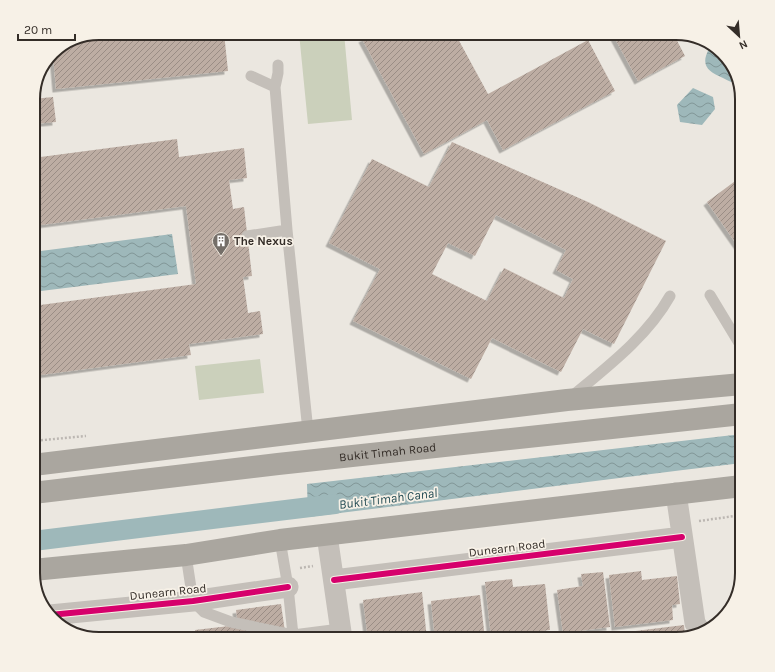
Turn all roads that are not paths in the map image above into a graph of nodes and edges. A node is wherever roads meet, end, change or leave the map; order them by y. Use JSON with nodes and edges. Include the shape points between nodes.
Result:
{"nodes":[{"id":1,"x":278,"y":65,"type":"dead end"},
{"id":2,"x":251,"y":76,"type":"dead end"},
{"id":3,"x":275,"y":87,"type":"junction"},
{"id":4,"x":287,"y":230,"type":"junction"},
{"id":5,"x":247,"y":236,"type":"dead end"},
{"id":6,"x":710,"y":295,"type":"dead end"},
{"id":7,"x":670,"y":296,"type":"dead end"},
{"id":8,"x":735,"y":336,"type":"edge"},
{"id":9,"x":735,"y":385,"type":"edge"},
{"id":10,"x":567,"y":400,"type":"junction"},
{"id":11,"x":735,"y":415,"type":"edge"},
{"id":12,"x":308,"y":431,"type":"junction"},
{"id":13,"x":254,"y":438,"type":"junction"},
{"id":14,"x":40,"y":463,"type":"edge"},
{"id":15,"x":278,"y":464,"type":"junction"},
{"id":16,"x":735,"y":487,"type":"edge"},
{"id":17,"x":40,"y":492,"type":"edge"},
{"id":18,"x":676,"y":493,"type":"junction"},
{"id":19,"x":327,"y":535,"type":"junction"},
{"id":20,"x":682,"y":536,"type":"junction"},
{"id":21,"x":280,"y":540,"type":"junction"},
{"id":22,"x":186,"y":555,"type":"junction"},
{"id":23,"x":40,"y":569,"type":"edge"},
{"id":24,"x":334,"y":580,"type":"junction"},
{"id":25,"x":288,"y":588,"type":"junction"},
{"id":26,"x":192,"y":600,"type":"junction"},
{"id":27,"x":57,"y":614,"type":"edge"},
{"id":28,"x":698,"y":628,"type":"edge"},
{"id":29,"x":279,"y":632,"type":"edge"},
{"id":30,"x":293,"y":632,"type":"edge"},
{"id":31,"x":341,"y":632,"type":"edge"}],
"edges":[{"from":1,"to":3,"type":"lane"},
{"from":2,"to":3,"type":"lane"},
{"from":3,"to":4,"type":"lane"},
{"from":4,"to":5,"type":"lane"},
{"from":4,"to":12,"type":"lane"},
{"from":6,"to":8,"type":"lane"},
{"from":7,"to":10,"type":"lane","via":[[638,340]]},
{"from":9,"to":10,"type":"highway"},
{"from":10,"to":12,"type":"highway"},
{"from":11,"to":15,"type":"highway","name":"Bukit Timah Road"},
{"from":12,"to":13,"type":"highway"},
{"from":13,"to":14,"type":"highway"},
{"from":13,"to":15,"type":"highway","via":[[267,446]]},
{"from":15,"to":17,"type":"highway","name":"Bukit Timah Road"},
{"from":16,"to":18,"type":"highway"},
{"from":18,"to":19,"type":"highway"},
{"from":18,"to":20,"type":"street"},
{"from":19,"to":21,"type":"highway"},
{"from":19,"to":24,"type":"street"},
{"from":20,"to":24,"type":"street","name":"Dunearn Road"},
{"from":20,"to":28,"type":"street","via":[[695,623]]},
{"from":21,"to":22,"type":"highway"},
{"from":21,"to":25,"type":"lane"},
{"from":22,"to":23,"type":"highway"},
{"from":22,"to":26,"type":"lane"},
{"from":24,"to":31,"type":"street"},
{"from":25,"to":26,"type":"street","name":"Dunearn Road"},
{"from":25,"to":30,"type":"lane"},
{"from":26,"to":27,"type":"street","name":"Dunearn Road"},
{"from":26,"to":29,"type":"lane","via":[[204,612],[216,617]]}]}
